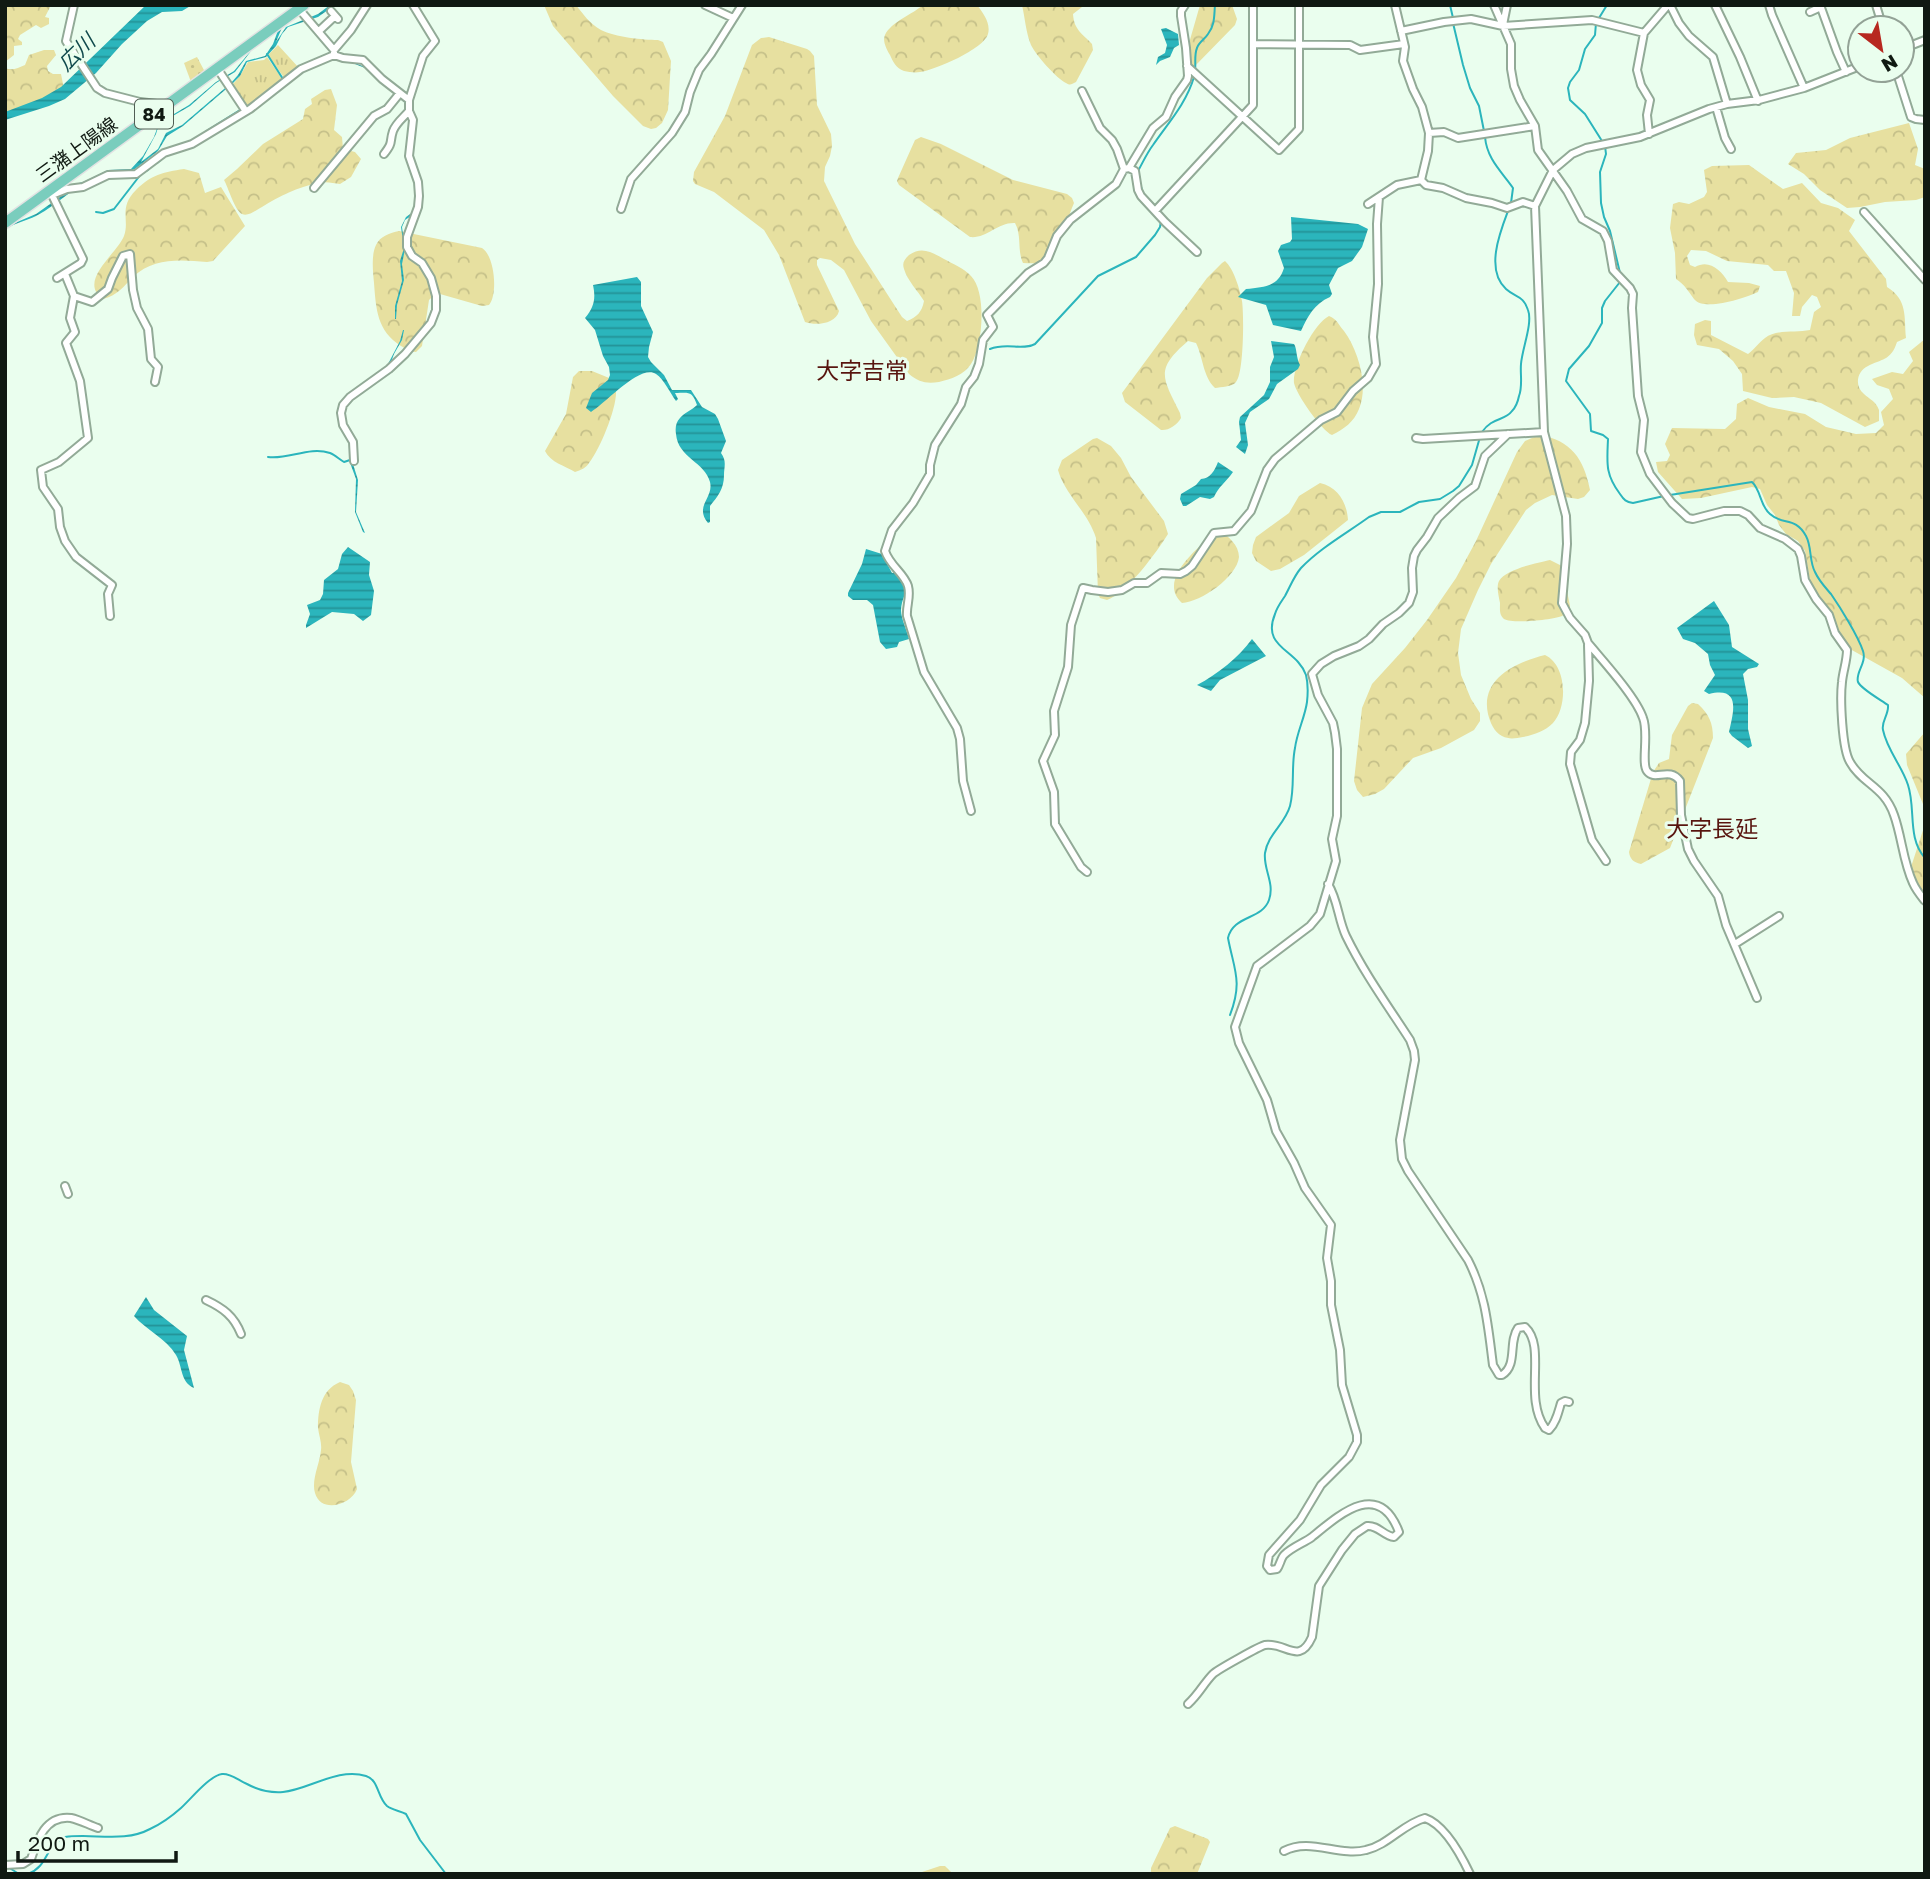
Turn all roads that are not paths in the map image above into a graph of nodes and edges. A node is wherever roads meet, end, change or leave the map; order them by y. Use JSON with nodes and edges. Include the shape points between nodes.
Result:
{"nodes":[{"id":1,"x":74,"y":5,"type":"edge"},
{"id":2,"x":367,"y":5,"type":"edge"},
{"id":3,"x":412,"y":5,"type":"edge"},
{"id":4,"x":705,"y":5,"type":"edge"},
{"id":5,"x":742,"y":5,"type":"edge"},
{"id":6,"x":1185,"y":5,"type":"edge"},
{"id":7,"x":1253,"y":5,"type":"edge"},
{"id":8,"x":1299,"y":5,"type":"edge"},
{"id":9,"x":1395,"y":5,"type":"edge"},
{"id":10,"x":1494,"y":5,"type":"edge"},
{"id":11,"x":1507,"y":5,"type":"edge"},
{"id":12,"x":1669,"y":5,"type":"edge"},
{"id":13,"x":1716,"y":5,"type":"edge"},
{"id":14,"x":1769,"y":5,"type":"edge"},
{"id":15,"x":1821,"y":6,"type":"edge"},
{"id":16,"x":301,"y":11,"type":"edge"},
{"id":17,"x":1810,"y":12,"type":"dead end"},
{"id":18,"x":335,"y":15,"type":"dead end"},
{"id":19,"x":733,"y":18,"type":"junction"},
{"id":20,"x":1503,"y":26,"type":"junction"},
{"id":21,"x":319,"y":31,"type":"junction"},
{"id":22,"x":1401,"y":31,"type":"junction"},
{"id":23,"x":1644,"y":33,"type":"junction"},
{"id":24,"x":1253,"y":44,"type":"junction"},
{"id":25,"x":1299,"y":44,"type":"junction"},
{"id":26,"x":1404,"y":44,"type":"junction"},
{"id":27,"x":334,"y":52,"type":"junction"},
{"id":28,"x":1187,"y":66,"type":"junction"},
{"id":29,"x":217,"y":68,"type":"junction"},
{"id":30,"x":1846,"y":72,"type":"joint"},
{"id":31,"x":1900,"y":84,"type":"edge"},
{"id":32,"x":1804,"y":88,"type":"junction"},
{"id":33,"x":1082,"y":92,"type":"dead end"},
{"id":34,"x":398,"y":95,"type":"junction"},
{"id":35,"x":1758,"y":101,"type":"junction"},
{"id":36,"x":1727,"y":104,"type":"junction"},
{"id":37,"x":1716,"y":107,"type":"junction"},
{"id":38,"x":162,"y":108,"type":"junction"},
{"id":39,"x":410,"y":108,"type":"junction"},
{"id":40,"x":246,"y":110,"type":"junction"},
{"id":41,"x":1243,"y":117,"type":"junction"},
{"id":42,"x":1925,"y":120,"type":"edge"},
{"id":43,"x":161,"y":122,"type":"dead end"},
{"id":44,"x":1535,"y":126,"type":"junction"},
{"id":45,"x":1429,"y":133,"type":"junction"},
{"id":46,"x":1649,"y":134,"type":"junction"},
{"id":47,"x":1731,"y":149,"type":"dead end"},
{"id":48,"x":384,"y":154,"type":"dead end"},
{"id":49,"x":1127,"y":168,"type":"junction"},
{"id":50,"x":1553,"y":170,"type":"junction"},
{"id":51,"x":1421,"y":180,"type":"junction"},
{"id":52,"x":314,"y":188,"type":"dead end"},
{"id":53,"x":52,"y":196,"type":"junction"},
{"id":54,"x":1379,"y":197,"type":"junction"},
{"id":55,"x":1368,"y":204,"type":"dead end"},
{"id":56,"x":1535,"y":206,"type":"junction"},
{"id":57,"x":621,"y":208,"type":"dead end"},
{"id":58,"x":1155,"y":211,"type":"junction"},
{"id":59,"x":1864,"y":212,"type":"dead end"},
{"id":60,"x":5,"y":223,"type":"edge"},
{"id":61,"x":1197,"y":252,"type":"dead end"},
{"id":62,"x":65,"y":274,"type":"junction"},
{"id":63,"x":57,"y":278,"type":"dead end"},
{"id":64,"x":1925,"y":280,"type":"edge"},
{"id":65,"x":75,"y":296,"type":"junction"},
{"id":66,"x":155,"y":382,"type":"dead end"},
{"id":67,"x":1545,"y":432,"type":"junction"},
{"id":68,"x":1508,"y":434,"type":"junction"},
{"id":69,"x":1416,"y":438,"type":"dead end"},
{"id":70,"x":354,"y":461,"type":"dead end"},
{"id":71,"x":110,"y":616,"type":"dead end"},
{"id":72,"x":1588,"y":643,"type":"junction"},
{"id":73,"x":971,"y":811,"type":"dead end"},
{"id":74,"x":1606,"y":861,"type":"dead end"},
{"id":75,"x":1087,"y":872,"type":"dead end"},
{"id":76,"x":1328,"y":884,"type":"junction"},
{"id":77,"x":1925,"y":901,"type":"edge"},
{"id":78,"x":1779,"y":916,"type":"dead end"},
{"id":79,"x":1735,"y":944,"type":"junction"},
{"id":80,"x":1756,"y":998,"type":"dead end"},
{"id":81,"x":206,"y":1300,"type":"dead end"},
{"id":82,"x":241,"y":1334,"type":"dead end"},
{"id":83,"x":1569,"y":1402,"type":"dead end"},
{"id":84,"x":1188,"y":1704,"type":"dead end"},
{"id":85,"x":97,"y":1828,"type":"dead end"},
{"id":86,"x":1284,"y":1851,"type":"dead end"},
{"id":87,"x":5,"y":1865,"type":"edge"},
{"id":88,"x":1470,"y":1874,"type":"edge"}],
"edges":[{"from":1,"to":38,"type":"street","via":[[66,41],[97,88]]},
{"from":2,"to":27,"type":"street"},
{"from":3,"to":39,"type":"street","via":[[435,41],[423,56]]},
{"from":4,"to":19,"type":"street"},
{"from":5,"to":19,"type":"street"},
{"from":6,"to":28,"type":"street","via":[[1181,16]]},
{"from":7,"to":24,"type":"street"},
{"from":8,"to":25,"type":"street"},
{"from":9,"to":22,"type":"street"},
{"from":10,"to":20,"type":"street"},
{"from":11,"to":20,"type":"street"},
{"from":12,"to":23,"type":"street"},
{"from":12,"to":36,"type":"street","via":[[1689,36],[1713,57]]},
{"from":13,"to":35,"type":"street"},
{"from":14,"to":32,"type":"street"},
{"from":15,"to":17,"type":"street"},
{"from":15,"to":30,"type":"street"},
{"from":16,"to":21,"type":"street"},
{"from":16,"to":29,"type":"main road","name":"三潴上陽線","number":"84"},
{"from":18,"to":21,"type":"street"},
{"from":19,"to":57,"type":"street","via":[[699,70],[685,112],[631,179]]},
{"from":20,"to":22,"type":"street","via":[[1471,19]]},
{"from":20,"to":23,"type":"street","via":[[1592,20]]},
{"from":20,"to":44,"type":"street","via":[[1510,44],[1514,86]]},
{"from":21,"to":27,"type":"street"},
{"from":22,"to":26,"type":"street"},
{"from":23,"to":46,"type":"street","via":[[1637,70],[1650,100]]},
{"from":24,"to":25,"type":"street"},
{"from":24,"to":41,"type":"street","via":[[1253,105]]},
{"from":25,"to":26,"type":"street","via":[[1350,45],[1360,50]]},
{"from":25,"to":41,"type":"street","via":[[1299,129],[1279,150]]},
{"from":26,"to":45,"type":"street","via":[[1404,61]]},
{"from":27,"to":34,"type":"street","via":[[363,60]]},
{"from":27,"to":40,"type":"street","via":[[301,69]]},
{"from":28,"to":41,"type":"street"},
{"from":28,"to":49,"type":"street","via":[[1187,80],[1166,117],[1153,128]]},
{"from":29,"to":38,"type":"main road","name":"三潴上陽線","number":"84"},
{"from":29,"to":40,"type":"street"},
{"from":30,"to":32,"type":"street"},
{"from":31,"to":42,"type":"street","via":[[1911,117]]},
{"from":32,"to":35,"type":"street"},
{"from":33,"to":49,"type":"street"},
{"from":34,"to":39,"type":"street"},
{"from":34,"to":52,"type":"street","via":[[374,116]]},
{"from":35,"to":36,"type":"street"},
{"from":36,"to":37,"type":"street"},
{"from":37,"to":46,"type":"street"},
{"from":37,"to":47,"type":"street"},
{"from":38,"to":43,"type":"street"},
{"from":38,"to":53,"type":"main road","name":"三潴上陽線","number":"84"},
{"from":39,"to":48,"type":"street","via":[[394,128]]},
{"from":39,"to":70,"type":"street","via":[[410,156],[419,197],[407,247],[431,278],[436,310],[405,354],[343,405],[343,425],[353,443]]},
{"from":40,"to":53,"type":"street","via":[[192,144],[164,153],[136,174],[108,175]]},
{"from":41,"to":58,"type":"street"},
{"from":44,"to":45,"type":"street","via":[[1458,138],[1444,132]]},
{"from":44,"to":50,"type":"street","via":[[1538,150]]},
{"from":45,"to":51,"type":"street"},
{"from":46,"to":50,"type":"street","via":[[1572,153]]},
{"from":49,"to":58,"type":"street","via":[[1135,171],[1141,196]]},
{"from":49,"to":73,"type":"street","via":[[1116,184],[1070,220],[1044,263],[987,315],[993,327],[983,340],[974,377],[935,445],[930,474],[888,538],[888,560],[910,590],[906,609],[920,661],[957,728]]},
{"from":50,"to":56,"type":"street"},
{"from":50,"to":77,"type":"street","via":[[1582,219],[1603,231],[1613,271],[1633,294],[1642,452],[1650,474],[1688,518],[1740,511],[1798,549],[1805,580],[1847,650],[1841,698],[1847,756],[1889,802],[1913,884]]},
{"from":51,"to":54,"type":"street","via":[[1397,185]]},
{"from":51,"to":56,"type":"street","via":[[1507,208],[1523,202]]},
{"from":53,"to":60,"type":"main road","name":"三潴上陽線","number":"84"},
{"from":53,"to":62,"type":"street","via":[[83,259]]},
{"from":54,"to":55,"type":"street"},
{"from":54,"to":75,"type":"street","via":[[1376,363],[1368,378],[1337,412],[1275,459],[1244,521],[1234,531],[1214,533],[1186,571],[1161,573],[1147,583],[1134,583],[1122,590],[1083,588],[1071,625],[1068,667],[1054,711],[1055,734],[1043,761],[1054,792],[1055,824]]},
{"from":56,"to":67,"type":"street"},
{"from":58,"to":61,"type":"street"},
{"from":59,"to":64,"type":"street"},
{"from":62,"to":63,"type":"street"},
{"from":62,"to":65,"type":"street"},
{"from":65,"to":66,"type":"street","via":[[92,302],[102,295],[123,256],[130,254],[137,308],[148,330],[151,359],[158,367]]},
{"from":65,"to":71,"type":"street","via":[[70,318],[75,332],[66,343],[80,381],[88,438],[41,470],[43,487],[58,509],[61,533],[76,557],[112,585]]},
{"from":67,"to":68,"type":"street"},
{"from":67,"to":72,"type":"street","via":[[1566,516],[1562,603]]},
{"from":68,"to":69,"type":"street"},
{"from":68,"to":76,"type":"street","via":[[1485,456],[1475,486],[1438,518],[1413,556],[1409,603],[1369,639],[1327,660],[1312,674],[1333,723],[1337,749],[1337,816],[1332,839],[1336,861]]},
{"from":72,"to":74,"type":"street","via":[[1585,723],[1570,764],[1592,840]]},
{"from":72,"to":79,"type":"street","via":[[1640,711],[1646,730],[1645,769],[1649,774],[1670,773],[1678,778],[1688,849],[1718,896]]},
{"from":76,"to":83,"type":"street","via":[[1357,957],[1415,1051],[1400,1140],[1402,1159],[1476,1275],[1493,1364],[1499,1375],[1508,1371],[1514,1335],[1525,1327],[1534,1341],[1536,1412],[1545,1429],[1556,1420],[1561,1403]]},
{"from":76,"to":84,"type":"street","via":[[1316,920],[1257,966],[1235,1027],[1276,1130],[1305,1188],[1331,1225],[1331,1305],[1342,1385],[1357,1435],[1349,1457],[1321,1485],[1300,1520],[1269,1555],[1267,1566],[1277,1569],[1290,1550],[1362,1504],[1385,1511],[1399,1532],[1391,1537],[1367,1526],[1342,1550],[1320,1586],[1312,1637],[1304,1649],[1291,1652],[1264,1645],[1214,1673]]},
{"from":78,"to":79,"type":"street"},
{"from":79,"to":80,"type":"street"},
{"from":81,"to":82,"type":"street","via":[[226,1311]]},
{"from":85,"to":87,"type":"street","via":[[62,1818],[41,1833],[32,1860]]},
{"from":86,"to":88,"type":"street","via":[[1301,1846],[1364,1851],[1424,1818],[1446,1834]]}]}
